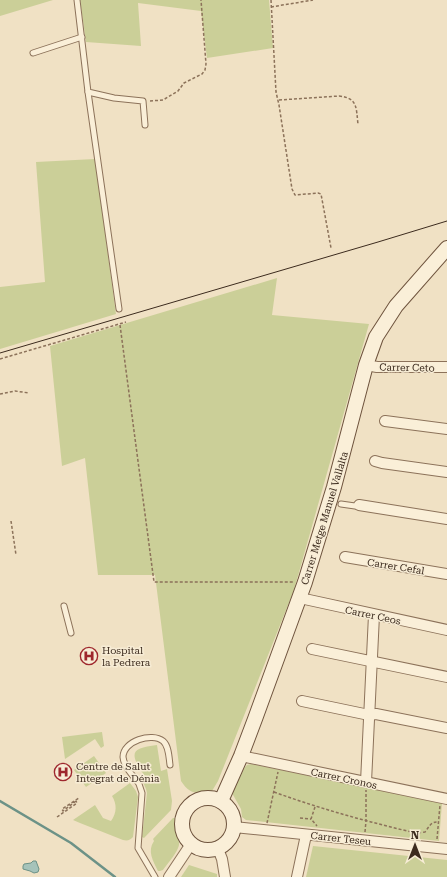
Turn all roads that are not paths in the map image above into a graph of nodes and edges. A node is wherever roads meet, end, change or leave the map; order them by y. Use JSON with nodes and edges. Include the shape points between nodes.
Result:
{"nodes":[{"id":1,"x":77,"y":0,"type":"edge"},
{"id":2,"x":82,"y":37,"type":"junction"},
{"id":3,"x":33,"y":53,"type":"dead end"},
{"id":4,"x":88,"y":92,"type":"junction"},
{"id":5,"x":145,"y":125,"type":"dead end"},
{"id":6,"x":447,"y":248,"type":"edge"},
{"id":7,"x":119,"y":309,"type":"dead end"},
{"id":8,"x":366,"y":365,"type":"junction"},
{"id":9,"x":447,"y":367,"type":"edge"},
{"id":10,"x":385,"y":421,"type":"dead end"},
{"id":11,"x":447,"y":429,"type":"edge"},
{"id":12,"x":375,"y":460,"type":"dead end"},
{"id":13,"x":447,"y":472,"type":"edge"},
{"id":14,"x":341,"y":504,"type":"dead end"},
{"id":15,"x":359,"y":505,"type":"joint"},
{"id":16,"x":447,"y":519,"type":"edge"},
{"id":17,"x":345,"y":557,"type":"dead end"},
{"id":18,"x":447,"y":574,"type":"edge"},
{"id":19,"x":300,"y":598,"type":"junction"},
{"id":20,"x":64,"y":606,"type":"dead end"},
{"id":21,"x":374,"y":615,"type":"junction"},
{"id":22,"x":447,"y":630,"type":"edge"},
{"id":23,"x":71,"y":633,"type":"dead end"},
{"id":24,"x":312,"y":649,"type":"dead end"},
{"id":25,"x":372,"y":662,"type":"junction"},
{"id":26,"x":447,"y":677,"type":"edge"},
{"id":27,"x":302,"y":701,"type":"dead end"},
{"id":28,"x":369,"y":715,"type":"junction"},
{"id":29,"x":447,"y":728,"type":"edge"},
{"id":30,"x":241,"y":756,"type":"junction"},
{"id":31,"x":170,"y":765,"type":"dead end"},
{"id":32,"x":366,"y":782,"type":"junction"},
{"id":33,"x":444,"y":798,"type":"edge"},
{"id":34,"x":221,"y":802,"type":"junction"},
{"id":35,"x":234,"y":827,"type":"junction"},
{"id":36,"x":306,"y":835,"type":"junction"},
{"id":37,"x":191,"y":844,"type":"junction"},
{"id":38,"x":218,"y":849,"type":"junction"},
{"id":39,"x":447,"y":849,"type":"edge"},
{"id":40,"x":155,"y":877,"type":"edge"},
{"id":41,"x":169,"y":877,"type":"edge"},
{"id":42,"x":225,"y":877,"type":"edge"},
{"id":43,"x":297,"y":877,"type":"edge"}],
"edges":[{"from":1,"to":2,"type":"lane"},
{"from":2,"to":3,"type":"lane"},
{"from":2,"to":4,"type":"lane"},
{"from":4,"to":5,"type":"lane","via":[[143,101]]},
{"from":4,"to":7,"type":"lane"},
{"from":6,"to":8,"type":"street","name":"Carrer Metge Manuel Vallalta","via":[[388,317],[376,337]]},
{"from":8,"to":9,"type":"street","name":"Carrer Ceto"},
{"from":8,"to":19,"type":"street","name":"Carrer Metge Manuel Vallalta","via":[[334,487]]},
{"from":10,"to":11,"type":"street"},
{"from":12,"to":13,"type":"street"},
{"from":14,"to":15,"type":"lane"},
{"from":15,"to":16,"type":"street"},
{"from":17,"to":18,"type":"street","name":"Carrer Cefal"},
{"from":19,"to":21,"type":"street","name":"Carrer Ceos"},
{"from":19,"to":30,"type":"street","name":"Carrer Metge Manuel Vallalta"},
{"from":20,"to":23,"type":"lane"},
{"from":21,"to":22,"type":"street","name":"Carrer Ceos"},
{"from":21,"to":25,"type":"street"},
{"from":24,"to":25,"type":"street"},
{"from":25,"to":26,"type":"street"},
{"from":25,"to":28,"type":"street"},
{"from":27,"to":28,"type":"street"},
{"from":28,"to":29,"type":"street","via":[[376,714]]},
{"from":28,"to":32,"type":"street"},
{"from":30,"to":32,"type":"street","name":"Carrer Cronos"},
{"from":30,"to":34,"type":"street","name":"Carrer Metge Manuel Vallalta"},
{"from":31,"to":40,"type":"lane","via":[[166,745],[158,739],[147,738],[133,742],[124,753],[125,763],[142,793],[138,848]]},
{"from":32,"to":33,"type":"street","name":"Carrer Cronos"},
{"from":34,"to":35,"type":"street","via":[[231,812]]},
{"from":34,"to":37,"type":"street","via":[[206,798],[193,803],[187,809],[183,816],[182,831]]},
{"from":35,"to":36,"type":"street","name":"Carrer Teseu"},
{"from":35,"to":38,"type":"street","via":[[229,840]]},
{"from":36,"to":39,"type":"street","name":"Carrer Teseu"},
{"from":36,"to":43,"type":"street"},
{"from":37,"to":38,"type":"street","via":[[204,850]]},
{"from":37,"to":41,"type":"street"},
{"from":38,"to":42,"type":"street"}]}
